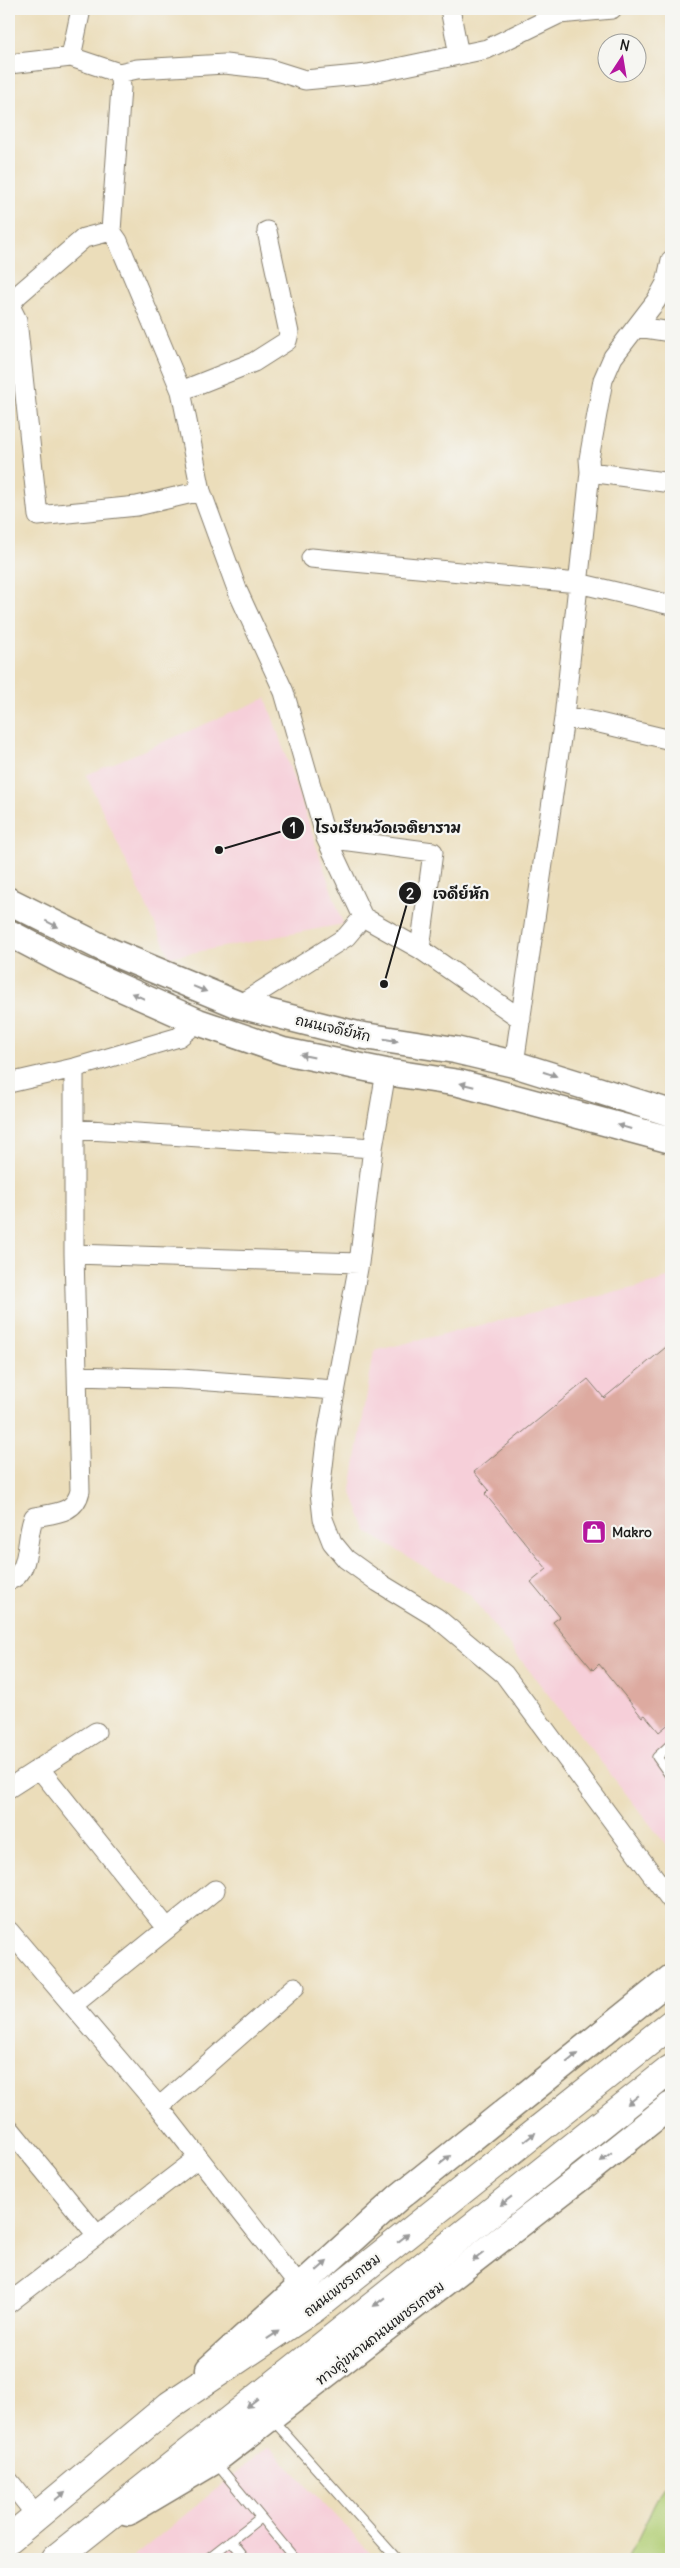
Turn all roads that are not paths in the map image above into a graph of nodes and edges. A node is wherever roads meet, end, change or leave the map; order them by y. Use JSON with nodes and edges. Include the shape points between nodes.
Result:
{"nodes":[{"id":1,"x":81,"y":9,"type":"edge"},
{"id":2,"x":450,"y":9,"type":"edge"},
{"id":3,"x":612,"y":9,"type":"edge"},
{"id":4,"x":459,"y":55,"type":"junction"},
{"id":5,"x":71,"y":58,"type":"junction"},
{"id":6,"x":9,"y":64,"type":"edge"},
{"id":7,"x":119,"y":73,"type":"junction"},
{"id":8,"x":111,"y":231,"type":"junction"},
{"id":9,"x":267,"y":231,"type":"dead end"},
{"id":10,"x":671,"y":260,"type":"edge"},
{"id":11,"x":9,"y":306,"type":"edge"},
{"id":12,"x":638,"y":328,"type":"junction"},
{"id":13,"x":671,"y":330,"type":"edge"},
{"id":14,"x":181,"y":392,"type":"junction"},
{"id":15,"x":590,"y":472,"type":"junction"},
{"id":16,"x":671,"y":483,"type":"edge"},
{"id":17,"x":201,"y":491,"type":"junction"},
{"id":18,"x":311,"y":558,"type":"dead end"},
{"id":19,"x":578,"y":583,"type":"junction"},
{"id":20,"x":671,"y":605,"type":"edge"},
{"id":21,"x":564,"y":718,"type":"junction"},
{"id":22,"x":671,"y":740,"type":"edge"},
{"id":23,"x":326,"y":838,"type":"junction"},
{"id":24,"x":9,"y":901,"type":"edge"},
{"id":25,"x":364,"y":917,"type":"junction"},
{"id":26,"x":9,"y":933,"type":"edge"},
{"id":27,"x":420,"y":949,"type":"junction"},
{"id":28,"x":239,"y":1005,"type":"junction"},
{"id":29,"x":521,"y":1018,"type":"junction"},
{"id":30,"x":198,"y":1022,"type":"junction"},
{"id":31,"x":514,"y":1064,"type":"junction"},
{"id":32,"x":74,"y":1068,"type":"junction"},
{"id":33,"x":386,"y":1072,"type":"junction"},
{"id":34,"x":9,"y":1083,"type":"edge"},
{"id":35,"x":671,"y":1113,"type":"edge"},
{"id":36,"x":74,"y":1129,"type":"junction"},
{"id":37,"x":671,"y":1140,"type":"edge"},
{"id":38,"x":373,"y":1148,"type":"junction"},
{"id":39,"x":74,"y":1254,"type":"junction"},
{"id":40,"x":360,"y":1263,"type":"junction"},
{"id":41,"x":77,"y":1376,"type":"junction"},
{"id":42,"x":335,"y":1390,"type":"junction"},
{"id":43,"x":9,"y":1580,"type":"edge"},
{"id":44,"x":96,"y":1732,"type":"dead end"},
{"id":45,"x":671,"y":1744,"type":"edge"},
{"id":46,"x":39,"y":1768,"type":"junction"},
{"id":47,"x":671,"y":1777,"type":"edge"},
{"id":48,"x":9,"y":1788,"type":"edge"},
{"id":49,"x":215,"y":1890,"type":"dead end"},
{"id":50,"x":671,"y":1900,"type":"edge"},
{"id":51,"x":167,"y":1928,"type":"junction"},
{"id":52,"x":9,"y":1931,"type":"edge"},
{"id":53,"x":671,"y":1978,"type":"edge"},
{"id":54,"x":295,"y":1987,"type":"dead end"},
{"id":55,"x":73,"y":2005,"type":"junction"},
{"id":56,"x":671,"y":2024,"type":"edge"},
{"id":57,"x":671,"y":2069,"type":"edge"},
{"id":58,"x":671,"y":2105,"type":"edge"},
{"id":59,"x":159,"y":2107,"type":"junction"},
{"id":60,"x":9,"y":2128,"type":"edge"},
{"id":61,"x":198,"y":2158,"type":"junction"},
{"id":62,"x":97,"y":2235,"type":"junction"},
{"id":63,"x":299,"y":2286,"type":"junction"},
{"id":64,"x":9,"y":2303,"type":"edge"},
{"id":65,"x":170,"y":2405,"type":"junction"},
{"id":66,"x":270,"y":2417,"type":"junction"},
{"id":67,"x":214,"y":2461,"type":"junction"},
{"id":68,"x":9,"y":2481,"type":"edge"},
{"id":69,"x":37,"y":2516,"type":"junction"},
{"id":70,"x":260,"y":2518,"type":"junction"},
{"id":71,"x":9,"y":2539,"type":"edge"},
{"id":72,"x":231,"y":2540,"type":"junction"},
{"id":73,"x":65,"y":2551,"type":"edge"},
{"id":74,"x":207,"y":2559,"type":"edge"},
{"id":75,"x":246,"y":2559,"type":"edge"},
{"id":76,"x":295,"y":2559,"type":"edge"},
{"id":77,"x":396,"y":2559,"type":"edge"}],
"edges":[{"from":1,"to":5,"type":"street"},
{"from":2,"to":4,"type":"street"},
{"from":3,"to":4,"type":"street","via":[[559,14],[487,49]]},
{"from":4,"to":7,"type":"street","via":[[368,74],[305,80],[270,70],[224,64]]},
{"from":5,"to":6,"type":"street"},
{"from":5,"to":7,"type":"street"},
{"from":7,"to":8,"type":"street","via":[[121,87]]},
{"from":8,"to":11,"type":"street","via":[[84,238]]},
{"from":8,"to":14,"type":"street"},
{"from":9,"to":14,"type":"street","via":[[289,333],[287,341],[254,362]]},
{"from":10,"to":12,"type":"street","via":[[666,283]]},
{"from":11,"to":17,"type":"street","via":[[16,320],[38,516],[137,506]]},
{"from":12,"to":13,"type":"street"},
{"from":12,"to":15,"type":"street","via":[[613,357],[603,380],[589,459]]},
{"from":14,"to":17,"type":"street"},
{"from":15,"to":16,"type":"street"},
{"from":15,"to":19,"type":"street"},
{"from":17,"to":23,"type":"street","via":[[238,592],[284,692]]},
{"from":18,"to":19,"type":"street"},
{"from":19,"to":20,"type":"street"},
{"from":19,"to":21,"type":"street"},
{"from":21,"to":22,"type":"street","via":[[587,720]]},
{"from":21,"to":29,"type":"street"},
{"from":23,"to":25,"type":"street"},
{"from":23,"to":27,"type":"street","via":[[433,852]]},
{"from":24,"to":28,"type":"main road","name":"ถนนเจดีย์หัก","one_way":true,"via":[[109,951]]},
{"from":25,"to":27,"type":"street"},
{"from":25,"to":28,"type":"street","via":[[346,937]]},
{"from":30,"to":26,"type":"main road","one_way":true,"via":[[72,966]]},
{"from":27,"to":29,"type":"street"},
{"from":28,"to":31,"type":"main road","name":"ถนนเจดีย์หัก","one_way":true,"via":[[358,1035],[455,1050]]},
{"from":29,"to":31,"type":"street"},
{"from":30,"to":32,"type":"street","via":[[179,1037]]},
{"from":33,"to":30,"type":"main road","one_way":true,"via":[[283,1051]]},
{"from":31,"to":35,"type":"main road","name":"ถนนเจดีย์หัก","one_way":true},
{"from":32,"to":34,"type":"street"},
{"from":32,"to":36,"type":"street"},
{"from":37,"to":33,"type":"main road","one_way":true,"via":[[469,1085]]},
{"from":33,"to":38,"type":"street"},
{"from":36,"to":38,"type":"street"},
{"from":36,"to":39,"type":"street"},
{"from":38,"to":40,"type":"street"},
{"from":39,"to":40,"type":"street"},
{"from":39,"to":41,"type":"street"},
{"from":40,"to":42,"type":"street"},
{"from":41,"to":42,"type":"street"},
{"from":41,"to":43,"type":"street","via":[[78,1502],[64,1510],[34,1517],[23,1568],[16,1578]]},
{"from":42,"to":50,"type":"street","via":[[320,1492],[323,1519],[332,1542],[346,1559],[437,1618],[504,1674]]},
{"from":44,"to":46,"type":"street"},
{"from":45,"to":47,"type":"lane","via":[[657,1757]]},
{"from":46,"to":48,"type":"street"},
{"from":46,"to":51,"type":"street"},
{"from":49,"to":51,"type":"street"},
{"from":51,"to":55,"type":"street"},
{"from":52,"to":55,"type":"street"},
{"from":63,"to":53,"type":"main road","one_way":true,"via":[[399,2197]]},
{"from":54,"to":59,"type":"street"},
{"from":55,"to":59,"type":"street"},
{"from":65,"to":56,"type":"highway","name":"ถนนเพชรเกษม","one_way":true,"via":[[313,2309]]},
{"from":57,"to":73,"type":"highway","one_way":true},
{"from":58,"to":66,"type":"main road","name":"ทางคู่ขนานถนนเพชรเกษม","one_way":true},
{"from":59,"to":61,"type":"street"},
{"from":60,"to":62,"type":"street"},
{"from":61,"to":62,"type":"street"},
{"from":61,"to":63,"type":"street"},
{"from":62,"to":64,"type":"street"},
{"from":63,"to":65,"type":"main road"},
{"from":69,"to":65,"type":"highway","name":"ถนนเพชรเกษม","one_way":true},
{"from":66,"to":67,"type":"main road","name":"ทางคู่ขนานถนนเพชรเกษม"},
{"from":66,"to":77,"type":"lane"},
{"from":67,"to":70,"type":"lane"},
{"from":67,"to":73,"type":"main road","name":"ทางคู่ขนานถนนเพชรเกษม"},
{"from":68,"to":69,"type":"street"},
{"from":69,"to":71,"type":"highway","name":"ถนนเพชรเกษม"},
{"from":70,"to":72,"type":"lane"},
{"from":70,"to":76,"type":"lane"},
{"from":72,"to":74,"type":"lane"},
{"from":72,"to":75,"type":"lane"}]}
